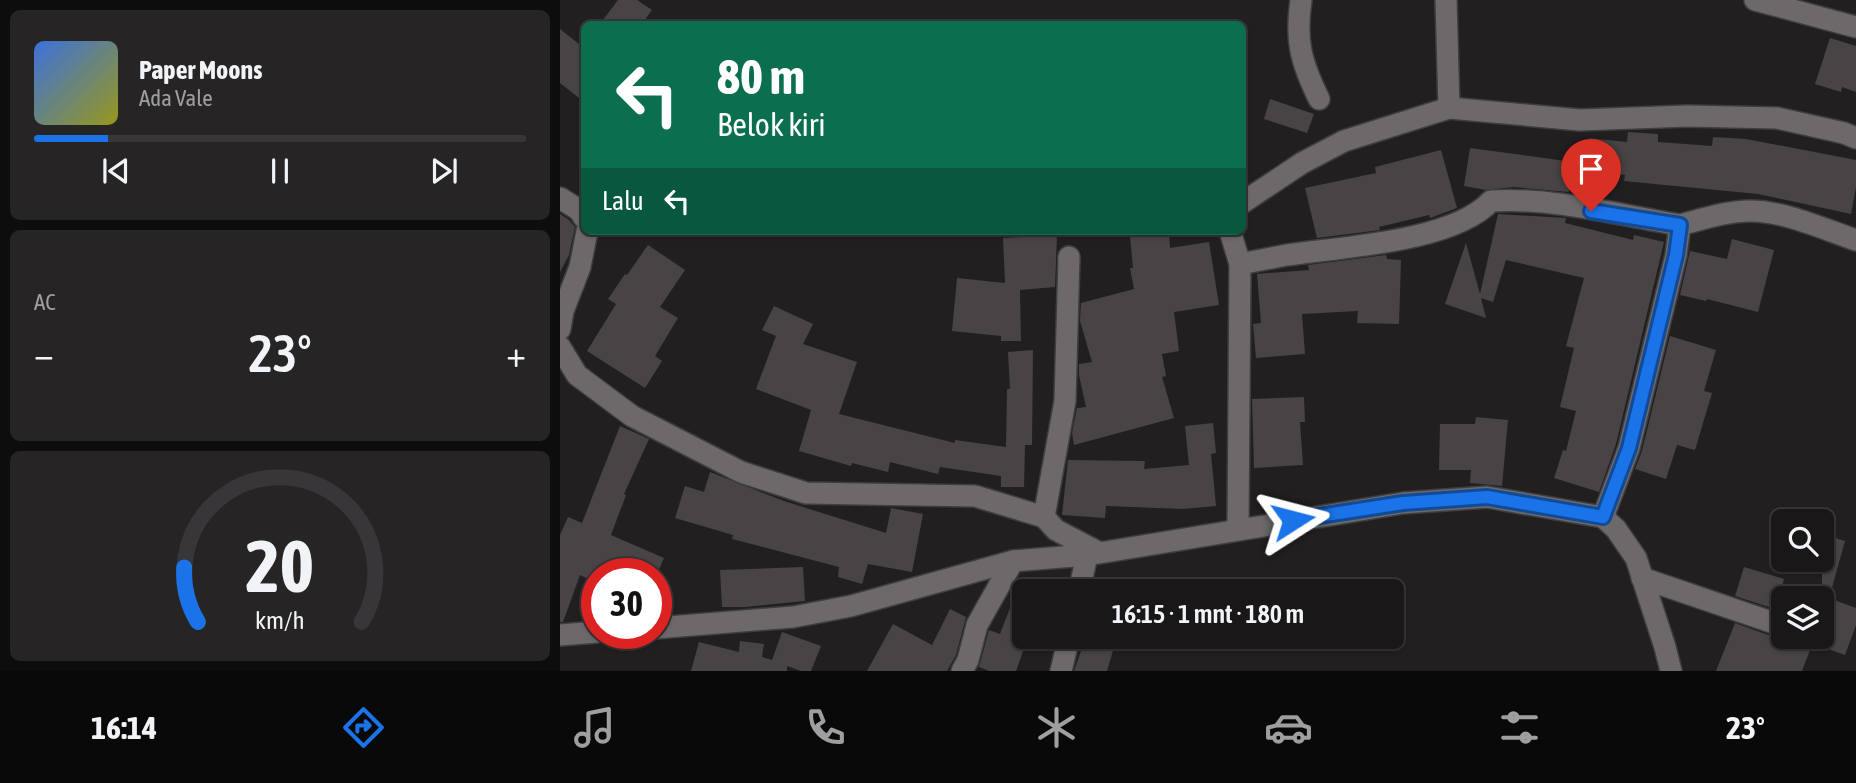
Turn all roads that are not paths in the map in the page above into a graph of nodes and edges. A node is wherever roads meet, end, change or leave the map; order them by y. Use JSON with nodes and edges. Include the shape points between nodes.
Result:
{"nodes":[{"id":1,"x":1301,"y":0,"type":"edge"},
{"id":2,"x":1446,"y":0,"type":"edge"},
{"id":3,"x":1755,"y":0,"type":"edge"},
{"id":4,"x":1856,"y":27,"type":"edge"},
{"id":5,"x":1319,"y":99,"type":"dead end"},
{"id":6,"x":1449,"y":108,"type":"junction"},
{"id":7,"x":1856,"y":138,"type":"edge"},
{"id":8,"x":560,"y":198,"type":"edge"},
{"id":9,"x":1246,"y":200,"type":"edge"},
{"id":10,"x":581,"y":213,"type":"edge"},
{"id":11,"x":1680,"y":225,"type":"junction"},
{"id":12,"x":586,"y":235,"type":"edge"},
{"id":13,"x":1231,"y":235,"type":"edge"},
{"id":14,"x":1856,"y":240,"type":"edge"},
{"id":15,"x":1069,"y":257,"type":"dead end"},
{"id":16,"x":1240,"y":264,"type":"junction"},
{"id":17,"x":560,"y":329,"type":"edge"},
{"id":18,"x":560,"y":347,"type":"edge"},
{"id":19,"x":1044,"y":517,"type":"junction"},
{"id":20,"x":1603,"y":517,"type":"junction"},
{"id":21,"x":1238,"y":529,"type":"junction"},
{"id":22,"x":1092,"y":554,"type":"junction"},
{"id":23,"x":1013,"y":561,"type":"junction"},
{"id":24,"x":1642,"y":578,"type":"junction"},
{"id":25,"x":1083,"y":579,"type":"edge"},
{"id":26,"x":1771,"y":622,"type":"edge"},
{"id":27,"x":672,"y":627,"type":"edge"},
{"id":28,"x":581,"y":633,"type":"edge"},
{"id":29,"x":560,"y":635,"type":"edge"},
{"id":30,"x":1067,"y":649,"type":"edge"},
{"id":31,"x":1673,"y":670,"type":"edge"},
{"id":32,"x":962,"y":671,"type":"edge"},
{"id":33,"x":1062,"y":671,"type":"edge"}],
"edges":[{"from":1,"to":5,"type":"street","via":[[1297,26],[1303,66]]},
{"from":2,"to":6,"type":"street"},
{"from":3,"to":4,"type":"street"},
{"from":6,"to":7,"type":"street","via":[[1580,120],[1777,118]]},
{"from":6,"to":9,"type":"street","via":[[1344,141]]},
{"from":8,"to":10,"type":"street"},
{"from":11,"to":14,"type":"street","via":[[1751,211]]},
{"from":11,"to":16,"type":"street","via":[[1550,203],[1491,201],[1481,212],[1433,232]]},
{"from":11,"to":20,"type":"street","via":[[1629,448]]},
{"from":12,"to":17,"type":"street"},
{"from":13,"to":16,"type":"street"},
{"from":15,"to":19,"type":"street","via":[[1065,401]]},
{"from":16,"to":21,"type":"street"},
{"from":18,"to":19,"type":"street","via":[[576,375],[632,416],[741,472],[806,493],[975,496]]},
{"from":19,"to":22,"type":"street"},
{"from":20,"to":21,"type":"street","via":[[1487,497],[1403,503]]},
{"from":20,"to":24,"type":"street","via":[[1636,558]]},
{"from":21,"to":22,"type":"street"},
{"from":22,"to":23,"type":"street"},
{"from":22,"to":25,"type":"street"},
{"from":23,"to":27,"type":"street","via":[[851,606],[793,617]]},
{"from":23,"to":32,"type":"street","via":[[977,625]]},
{"from":24,"to":26,"type":"street"},
{"from":24,"to":31,"type":"street"},
{"from":28,"to":29,"type":"street"},
{"from":30,"to":33,"type":"street"}]}
